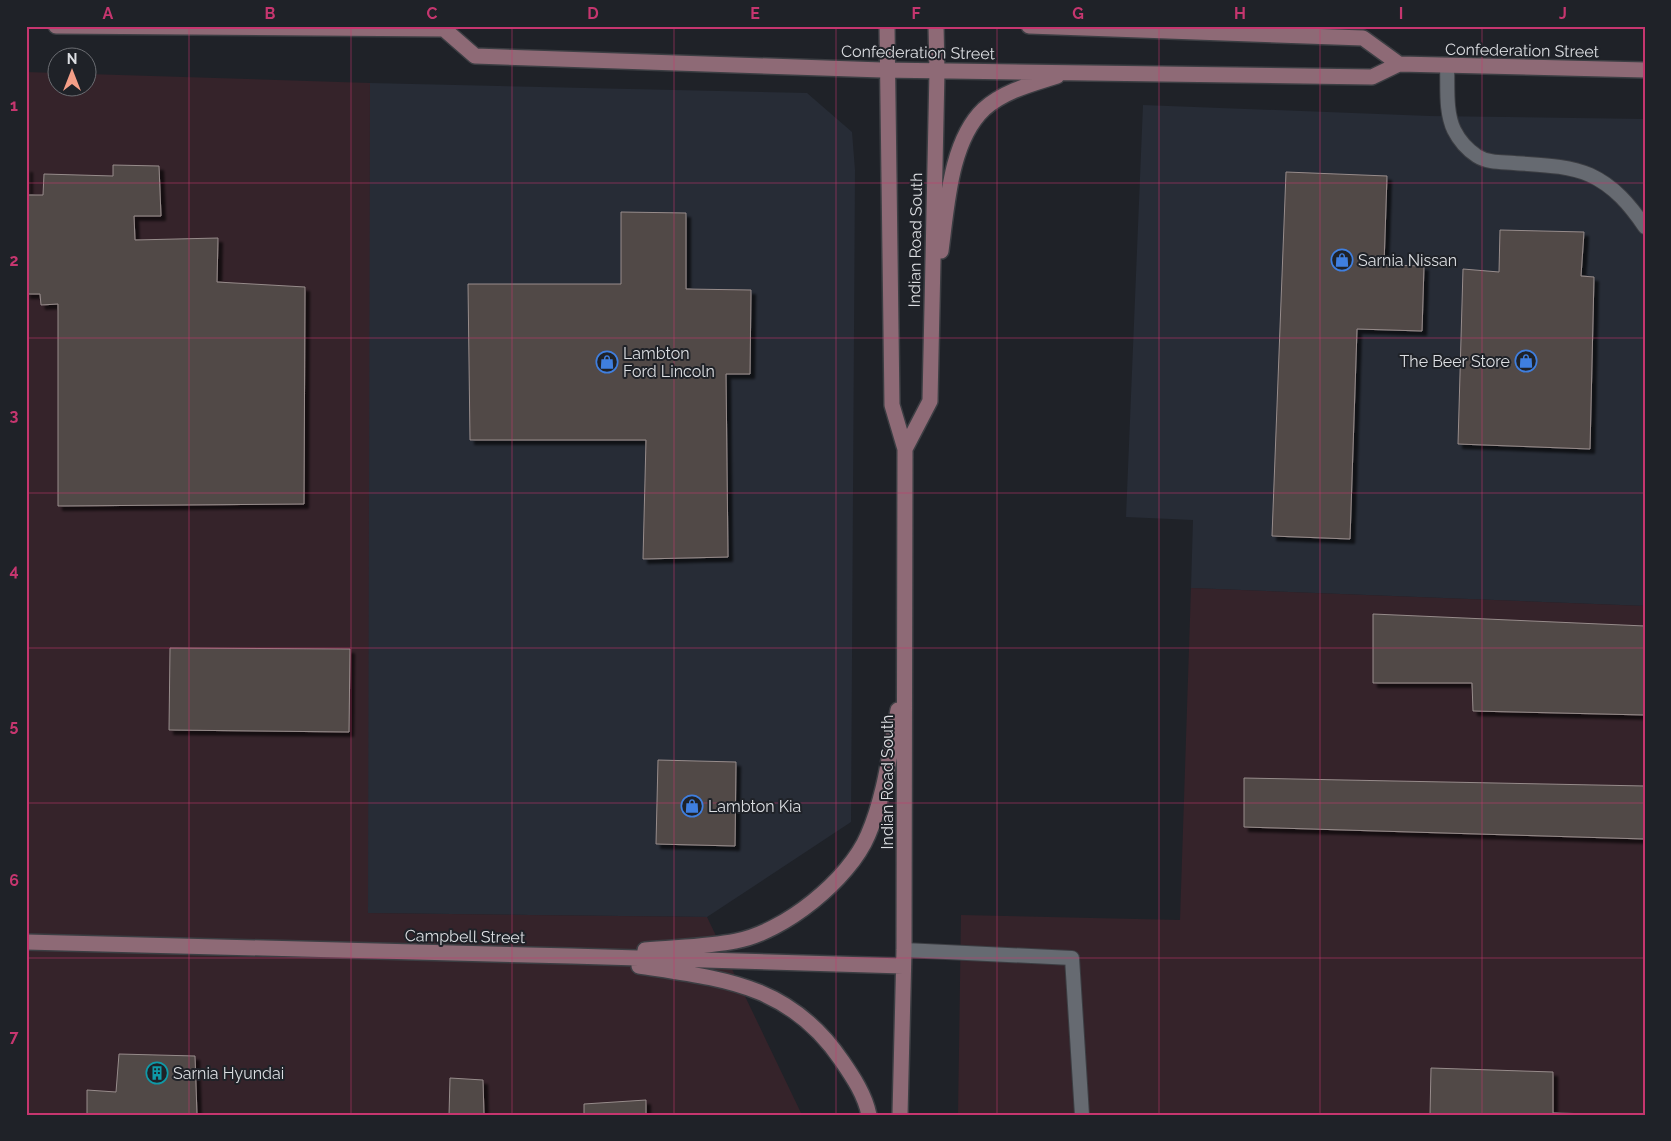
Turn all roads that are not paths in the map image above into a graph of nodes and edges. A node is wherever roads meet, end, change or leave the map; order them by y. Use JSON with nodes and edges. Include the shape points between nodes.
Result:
{"nodes":[{"id":1,"x":56,"y":26,"type":"edge"},
{"id":2,"x":887,"y":26,"type":"edge"},
{"id":3,"x":936,"y":26,"type":"edge"},
{"id":4,"x":1029,"y":26,"type":"edge"},
{"id":5,"x":446,"y":28,"type":"edge"},
{"id":6,"x":1398,"y":64,"type":"junction"},
{"id":7,"x":1447,"y":66,"type":"junction"},
{"id":8,"x":887,"y":70,"type":"junction"},
{"id":9,"x":937,"y":70,"type":"junction"},
{"id":10,"x":1645,"y":70,"type":"edge"},
{"id":11,"x":1071,"y":72,"type":"junction"},
{"id":12,"x":1645,"y":227,"type":"edge"},
{"id":13,"x":931,"y":322,"type":"junction"},
{"id":14,"x":905,"y":448,"type":"junction"},
{"id":15,"x":905,"y":676,"type":"junction"},
{"id":16,"x":26,"y":942,"type":"edge"},
{"id":17,"x":904,"y":950,"type":"junction"},
{"id":18,"x":571,"y":956,"type":"junction"},
{"id":19,"x":903,"y":966,"type":"junction"},
{"id":20,"x":869,"y":1115,"type":"edge"},
{"id":21,"x":900,"y":1115,"type":"edge"},
{"id":22,"x":1082,"y":1115,"type":"edge"}],
"edges":[{"from":1,"to":5,"type":"main road","name":"Confederation Street"},
{"from":2,"to":8,"type":"main road","name":"Indian Road South"},
{"from":3,"to":9,"type":"main road","name":"Indian Road South"},
{"from":4,"to":6,"type":"main road","via":[[1363,38]]},
{"from":5,"to":8,"type":"main road","name":"Confederation Street","via":[[475,56]]},
{"from":6,"to":7,"type":"main road","name":"Confederation Street"},
{"from":6,"to":11,"type":"main road","name":"Confederation Street","via":[[1372,76]]},
{"from":7,"to":10,"type":"main road","name":"Confederation Street"},
{"from":7,"to":12,"type":"lane","via":[[1449,114],[1454,130],[1477,156],[1491,161],[1560,167],[1589,175],[1614,189]]},
{"from":8,"to":9,"type":"main road","name":"Confederation Street"},
{"from":8,"to":14,"type":"main road","name":"Indian Road South","via":[[892,405]]},
{"from":9,"to":11,"type":"main road","name":"Confederation Street"},
{"from":9,"to":13,"type":"main road","name":"Indian Road South"},
{"from":11,"to":13,"type":"main road","via":[[1025,86],[997,100],[969,128],[956,161],[948,198]]},
{"from":13,"to":14,"type":"main road","name":"Indian Road South","via":[[930,401]]},
{"from":14,"to":15,"type":"main road","name":"Indian Road South"},
{"from":15,"to":17,"type":"main road","name":"Indian Road South"},
{"from":15,"to":18,"type":"main road","via":[[878,809],[868,837],[847,869],[807,907],[763,932],[738,941]]},
{"from":16,"to":18,"type":"main road","name":"Campbell Street"},
{"from":17,"to":19,"type":"main road","name":"Indian Road South"},
{"from":17,"to":22,"type":"lane","via":[[1072,958]]},
{"from":18,"to":19,"type":"main road","name":"Campbell Street"},
{"from":18,"to":20,"type":"main road","via":[[723,980],[774,998],[821,1034],[855,1080]]},
{"from":19,"to":21,"type":"main road","name":"Indian Road South"}]}
